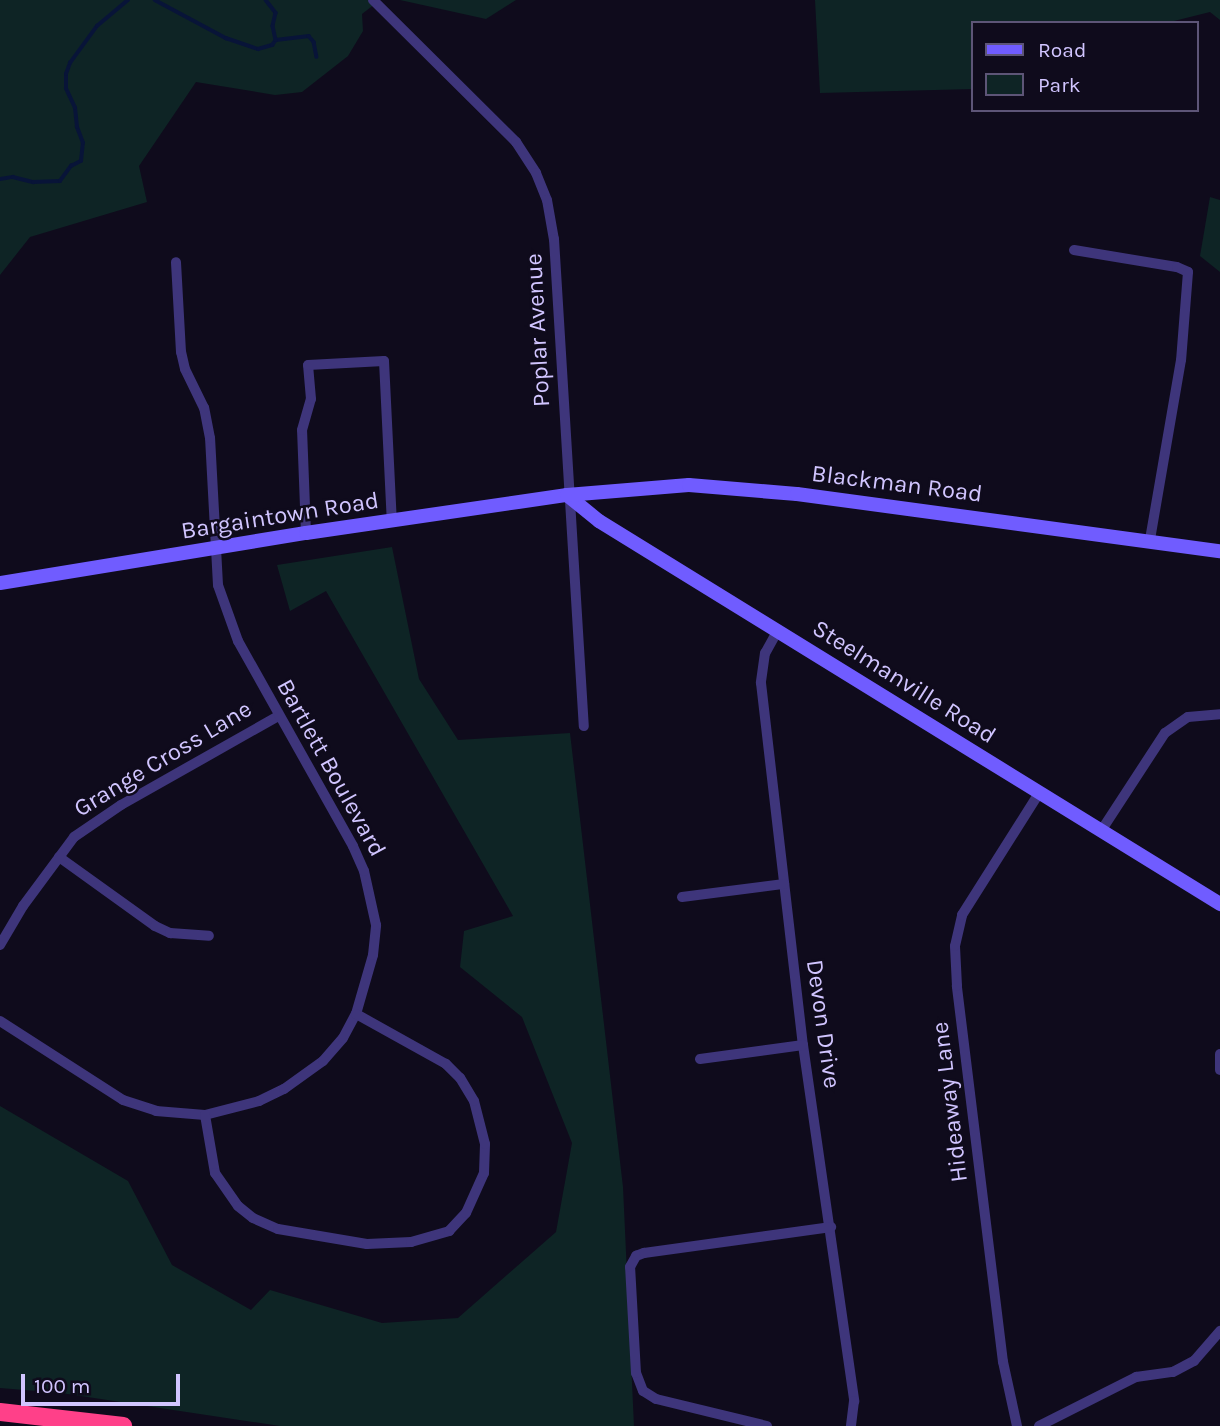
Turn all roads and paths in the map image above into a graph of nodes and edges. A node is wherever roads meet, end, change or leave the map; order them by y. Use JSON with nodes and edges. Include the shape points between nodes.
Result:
{"nodes":[{"id":1,"x":373,"y":0,"type":"edge"},
{"id":2,"x":1074,"y":250,"type":"dead end"},
{"id":3,"x":176,"y":262,"type":"dead end"},
{"id":4,"x":567,"y":495,"type":"junction"},
{"id":5,"x":391,"y":522,"type":"junction"},
{"id":6,"x":306,"y":533,"type":"junction"},
{"id":7,"x":1150,"y":540,"type":"junction"},
{"id":8,"x":214,"y":548,"type":"junction"},
{"id":9,"x":1220,"y":551,"type":"edge"},
{"id":10,"x":0,"y":583,"type":"edge"},
{"id":11,"x":778,"y":631,"type":"junction"},
{"id":12,"x":1220,"y":714,"type":"edge"},
{"id":13,"x":278,"y":716,"type":"junction"},
{"id":14,"x":584,"y":726,"type":"dead end"},
{"id":15,"x":1039,"y":793,"type":"junction"},
{"id":16,"x":1101,"y":831,"type":"junction"},
{"id":17,"x":59,"y":857,"type":"junction"},
{"id":18,"x":784,"y":884,"type":"junction"},
{"id":19,"x":682,"y":897,"type":"dead end"},
{"id":20,"x":1220,"y":904,"type":"edge"},
{"id":21,"x":209,"y":936,"type":"dead end"},
{"id":22,"x":0,"y":945,"type":"edge"},
{"id":23,"x":356,"y":1014,"type":"junction"},
{"id":24,"x":0,"y":1021,"type":"edge"},
{"id":25,"x":803,"y":1045,"type":"junction"},
{"id":26,"x":1220,"y":1054,"type":"edge"},
{"id":27,"x":700,"y":1059,"type":"dead end"},
{"id":28,"x":1220,"y":1070,"type":"edge"},
{"id":29,"x":205,"y":1115,"type":"junction"},
{"id":30,"x":831,"y":1227,"type":"junction"},
{"id":31,"x":1220,"y":1331,"type":"edge"},
{"id":32,"x":0,"y":1412,"type":"edge"},
{"id":33,"x":122,"y":1426,"type":"edge"},
{"id":34,"x":767,"y":1426,"type":"edge"},
{"id":35,"x":851,"y":1426,"type":"edge"},
{"id":36,"x":1017,"y":1426,"type":"edge"},
{"id":37,"x":1039,"y":1426,"type":"edge"}],
"edges":[{"from":1,"to":4,"type":"street","name":"Poplar Avenue","via":[[516,142],[544,191],[554,239]]},
{"from":2,"to":7,"type":"street","via":[[1188,272],[1181,360]]},
{"from":3,"to":8,"type":"street","name":"Bartlett Boulevard","via":[[183,361],[204,408],[210,438]]},
{"from":4,"to":5,"type":"main road","name":"Bargaintown Road"},
{"from":4,"to":7,"type":"main road","name":"Blackman Road","via":[[727,486]]},
{"from":4,"to":11,"type":"main road","name":"Steelmanville Road","via":[[599,521]]},
{"from":4,"to":14,"type":"street","name":"Poplar Avenue"},
{"from":5,"to":6,"type":"main road","name":"Bargaintown Road"},
{"from":5,"to":6,"type":"street","via":[[384,361],[308,365],[311,399],[302,430]]},
{"from":6,"to":8,"type":"main road","name":"Bargaintown Road"},
{"from":7,"to":9,"type":"main road","name":"Blackman Road"},
{"from":8,"to":10,"type":"main road","name":"Bargaintown Road"},
{"from":8,"to":13,"type":"street","name":"Bartlett Boulevard","via":[[226,612]]},
{"from":11,"to":15,"type":"main road","name":"Steelmanville Road"},
{"from":11,"to":18,"type":"street","name":"Devon Drive","via":[[765,653],[761,683]]},
{"from":12,"to":16,"type":"street","via":[[1188,718],[1165,733]]},
{"from":13,"to":17,"type":"street","name":"Grange Cross Lane","via":[[93,822]]},
{"from":13,"to":23,"type":"street","name":"Bartlett Boulevard","via":[[353,846],[372,898],[376,925],[373,955]]},
{"from":15,"to":16,"type":"main road","name":"Steelmanville Road"},
{"from":15,"to":36,"type":"street","name":"Hideaway Lane","via":[[962,915],[955,946],[1003,1362]]},
{"from":16,"to":20,"type":"main road","name":"Steelmanville Road"},
{"from":17,"to":21,"type":"street","via":[[156,926],[170,933]]},
{"from":17,"to":22,"type":"street","name":"Grange Cross Lane"},
{"from":18,"to":19,"type":"street"},
{"from":18,"to":25,"type":"street","name":"Devon Drive"},
{"from":23,"to":29,"type":"street","name":"Bartlett Boulevard","via":[[336,1045],[302,1078],[259,1101]]},
{"from":23,"to":29,"type":"street","via":[[446,1064],[474,1101],[485,1144],[484,1173],[466,1213],[449,1231],[411,1242],[367,1244],[278,1229],[253,1218],[238,1206],[215,1173]]},
{"from":24,"to":29,"type":"street","name":"Bartlett Boulevard","via":[[124,1100],[156,1111]]},
{"from":25,"to":27,"type":"street"},
{"from":25,"to":30,"type":"street","name":"Devon Drive"},
{"from":26,"to":28,"type":"street"},
{"from":30,"to":34,"type":"street","via":[[650,1251],[636,1256],[628,1274],[640,1387],[656,1399]]},
{"from":30,"to":35,"type":"street","name":"Devon Drive","via":[[854,1402]]},
{"from":31,"to":37,"type":"street","via":[[1194,1361],[1173,1371],[1136,1377]]},
{"from":32,"to":33,"type":"highway"}]}
